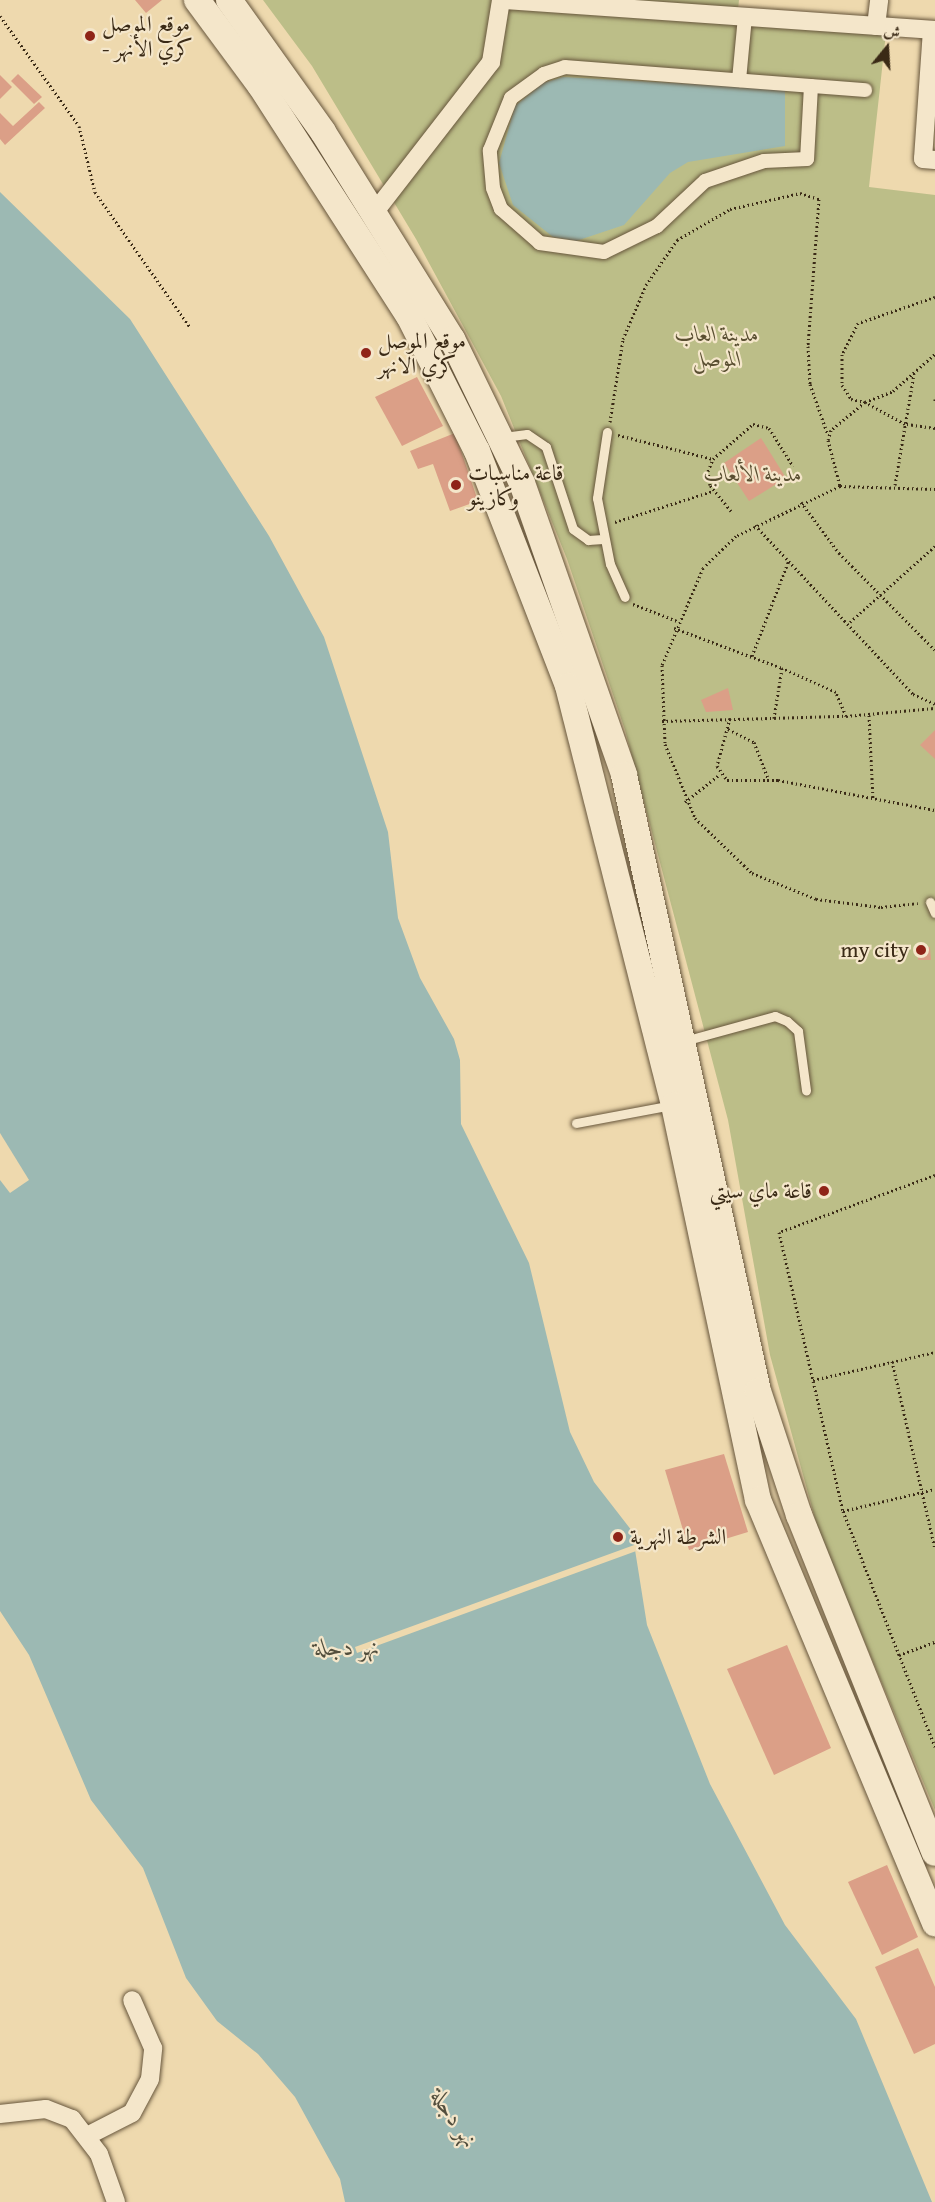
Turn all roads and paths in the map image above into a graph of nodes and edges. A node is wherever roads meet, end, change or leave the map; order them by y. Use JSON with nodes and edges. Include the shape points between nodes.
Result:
{"nodes":[{"id":1,"x":197,"y":0,"type":"edge"},
{"id":2,"x":228,"y":0,"type":"edge"},
{"id":3,"x":503,"y":0,"type":"edge"},
{"id":4,"x":879,"y":0,"type":"edge"},
{"id":5,"x":745,"y":8,"type":"edge"},
{"id":6,"x":0,"y":16,"type":"edge"},
{"id":7,"x":876,"y":26,"type":"junction"},
{"id":8,"x":933,"y":30,"type":"edge"},
{"id":9,"x":740,"y":80,"type":"junction"},
{"id":10,"x":811,"y":86,"type":"junction"},
{"id":11,"x":864,"y":90,"type":"dead end"},
{"id":12,"x":931,"y":94,"type":"edge"},
{"id":13,"x":935,"y":160,"type":"edge"},
{"id":14,"x":374,"y":213,"type":"junction"},
{"id":15,"x":935,"y":297,"type":"edge"},
{"id":16,"x":190,"y":327,"type":"dead end"},
{"id":17,"x":935,"y":354,"type":"edge"},
{"id":18,"x":914,"y":372,"type":"junction"},
{"id":19,"x":865,"y":402,"type":"junction"},
{"id":20,"x":905,"y":424,"type":"junction"},
{"id":21,"x":935,"y":428,"type":"edge"},
{"id":22,"x":607,"y":432,"type":"junction"},
{"id":23,"x":828,"y":435,"type":"junction"},
{"id":24,"x":503,"y":437,"type":"junction"},
{"id":25,"x":713,"y":459,"type":"junction"},
{"id":26,"x":793,"y":466,"type":"dead end"},
{"id":27,"x":895,"y":485,"type":"junction"},
{"id":28,"x":840,"y":486,"type":"junction"},
{"id":29,"x":935,"y":489,"type":"edge"},
{"id":30,"x":714,"y":491,"type":"junction"},
{"id":31,"x":801,"y":502,"type":"junction"},
{"id":32,"x":731,"y":511,"type":"dead end"},
{"id":33,"x":755,"y":525,"type":"junction"},
{"id":34,"x":602,"y":526,"type":"junction"},
{"id":35,"x":603,"y":539,"type":"junction"},
{"id":36,"x":935,"y":546,"type":"edge"},
{"id":37,"x":789,"y":560,"type":"junction"},
{"id":38,"x":882,"y":596,"type":"junction"},
{"id":39,"x":625,"y":597,"type":"joint"},
{"id":40,"x":677,"y":621,"type":"junction"},
{"id":41,"x":849,"y":622,"type":"junction"},
{"id":42,"x":674,"y":628,"type":"junction"},
{"id":43,"x":935,"y":650,"type":"edge"},
{"id":44,"x":752,"y":656,"type":"junction"},
{"id":45,"x":782,"y":668,"type":"junction"},
{"id":46,"x":935,"y":706,"type":"edge"},
{"id":47,"x":869,"y":715,"type":"junction"},
{"id":48,"x":846,"y":716,"type":"junction"},
{"id":49,"x":730,"y":718,"type":"junction"},
{"id":50,"x":774,"y":718,"type":"junction"},
{"id":51,"x":662,"y":721,"type":"junction"},
{"id":52,"x":727,"y":729,"type":"junction"},
{"id":53,"x":719,"y":775,"type":"junction"},
{"id":54,"x":768,"y":779,"type":"junction"},
{"id":55,"x":873,"y":799,"type":"junction"},
{"id":56,"x":686,"y":802,"type":"junction"},
{"id":57,"x":935,"y":810,"type":"edge"},
{"id":58,"x":648,"y":880,"type":"junction"},
{"id":59,"x":621,"y":887,"type":"junction"},
{"id":60,"x":930,"y":902,"type":"joint"},
{"id":61,"x":935,"y":912,"type":"edge"},
{"id":62,"x":684,"y":1041,"type":"junction"},
{"id":63,"x":806,"y":1090,"type":"dead end"},
{"id":64,"x":674,"y":1105,"type":"junction"},
{"id":65,"x":576,"y":1123,"type":"dead end"},
{"id":66,"x":935,"y":1175,"type":"edge"},
{"id":67,"x":935,"y":1352,"type":"edge"},
{"id":68,"x":892,"y":1362,"type":"junction"},
{"id":69,"x":813,"y":1380,"type":"junction"},
{"id":70,"x":935,"y":1489,"type":"edge"},
{"id":71,"x":922,"y":1492,"type":"junction"},
{"id":72,"x":843,"y":1511,"type":"junction"},
{"id":73,"x":935,"y":1549,"type":"edge"},
{"id":74,"x":935,"y":1642,"type":"edge"},
{"id":75,"x":898,"y":1655,"type":"junction"},
{"id":76,"x":935,"y":1747,"type":"edge"},
{"id":77,"x":935,"y":1853,"type":"edge"},
{"id":78,"x":935,"y":1924,"type":"edge"},
{"id":79,"x":132,"y":2000,"type":"dead end"},
{"id":80,"x":0,"y":2114,"type":"edge"},
{"id":81,"x":89,"y":2135,"type":"junction"},
{"id":82,"x":116,"y":2202,"type":"edge"}],
"edges":[{"from":1,"to":59,"type":"main road","via":[[260,85],[409,316],[477,451],[568,686]]},
{"from":2,"to":14,"type":"main road"},
{"from":3,"to":5,"type":"street"},
{"from":3,"to":14,"type":"street","via":[[491,62]]},
{"from":4,"to":7,"type":"street"},
{"from":5,"to":7,"type":"street"},
{"from":5,"to":9,"type":"street"},
{"from":6,"to":16,"type":"path","via":[[79,126],[95,192]]},
{"from":7,"to":8,"type":"street"},
{"from":8,"to":12,"type":"street"},
{"from":9,"to":10,"type":"street"},
{"from":9,"to":10,"type":"street","via":[[581,67],[544,74],[511,98],[497,123],[491,169],[501,209],[540,243],[568,251],[604,252],[632,242],[705,181],[764,161],[807,159]]},
{"from":10,"to":11,"type":"street"},
{"from":12,"to":13,"type":"street","via":[[923,159]]},
{"from":14,"to":24,"type":"main road","via":[[452,339]]},
{"from":15,"to":19,"type":"path","via":[[872,316],[848,334],[842,385],[851,399]]},
{"from":17,"to":18,"type":"path"},
{"from":18,"to":19,"type":"path","via":[[894,391]]},
{"from":18,"to":20,"type":"path"},
{"from":19,"to":20,"type":"path"},
{"from":19,"to":23,"type":"path"},
{"from":20,"to":21,"type":"path"},
{"from":20,"to":27,"type":"path"},
{"from":22,"to":23,"type":"path","via":[[623,339],[646,285],[677,240],[730,209],[800,193],[819,199],[808,345],[810,384]]},
{"from":22,"to":25,"type":"path"},
{"from":22,"to":34,"type":"lane","via":[[597,486]]},
{"from":23,"to":28,"type":"path"},
{"from":24,"to":35,"type":"lane","via":[[519,433],[541,441],[555,468],[573,529],[588,540]]},
{"from":24,"to":58,"type":"main road","via":[[624,775]]},
{"from":25,"to":26,"type":"path","via":[[753,424],[762,423]]},
{"from":25,"to":30,"type":"path","via":[[707,476]]},
{"from":27,"to":28,"type":"path"},
{"from":27,"to":29,"type":"path"},
{"from":28,"to":31,"type":"path"},
{"from":30,"to":32,"type":"path"},
{"from":30,"to":34,"type":"path"},
{"from":31,"to":33,"type":"path"},
{"from":31,"to":38,"type":"path","via":[[839,553]]},
{"from":33,"to":37,"type":"path"},
{"from":33,"to":40,"type":"path","via":[[710,557]]},
{"from":34,"to":35,"type":"lane"},
{"from":35,"to":39,"type":"lane"},
{"from":36,"to":38,"type":"path"},
{"from":37,"to":41,"type":"path"},
{"from":37,"to":44,"type":"path"},
{"from":38,"to":41,"type":"path"},
{"from":38,"to":43,"type":"path"},
{"from":39,"to":40,"type":"path"},
{"from":40,"to":42,"type":"path"},
{"from":41,"to":46,"type":"path","via":[[913,694]]},
{"from":42,"to":44,"type":"path"},
{"from":42,"to":51,"type":"path","via":[[662,664]]},
{"from":44,"to":45,"type":"path"},
{"from":45,"to":48,"type":"path","via":[[836,692]]},
{"from":45,"to":50,"type":"path"},
{"from":46,"to":47,"type":"path"},
{"from":47,"to":48,"type":"path"},
{"from":47,"to":55,"type":"path"},
{"from":48,"to":50,"type":"path"},
{"from":49,"to":50,"type":"path"},
{"from":49,"to":51,"type":"path"},
{"from":49,"to":52,"type":"path"},
{"from":51,"to":56,"type":"path"},
{"from":52,"to":53,"type":"path"},
{"from":52,"to":54,"type":"path","via":[[754,742]]},
{"from":53,"to":54,"type":"path","via":[[733,782]]},
{"from":53,"to":56,"type":"path"},
{"from":54,"to":55,"type":"path"},
{"from":55,"to":57,"type":"path"},
{"from":56,"to":60,"type":"path","via":[[729,855],[779,886],[850,905]]},
{"from":58,"to":59,"type":"main road"},
{"from":58,"to":62,"type":"main road"},
{"from":59,"to":64,"type":"main road"},
{"from":60,"to":61,"type":"lane"},
{"from":62,"to":63,"type":"lane","via":[[775,1016],[798,1031]]},
{"from":62,"to":77,"type":"main road","via":[[758,1390],[799,1515]]},
{"from":64,"to":65,"type":"lane"},
{"from":64,"to":78,"type":"main road","via":[[758,1500]]},
{"from":66,"to":69,"type":"path","via":[[779,1232]]},
{"from":67,"to":68,"type":"path"},
{"from":68,"to":69,"type":"path"},
{"from":68,"to":71,"type":"path"},
{"from":69,"to":72,"type":"path"},
{"from":70,"to":71,"type":"path"},
{"from":71,"to":72,"type":"path"},
{"from":71,"to":73,"type":"path"},
{"from":72,"to":75,"type":"path"},
{"from":74,"to":75,"type":"path"},
{"from":75,"to":76,"type":"path"},
{"from":79,"to":81,"type":"street","via":[[153,2048],[150,2079],[132,2113]]},
{"from":80,"to":81,"type":"street","via":[[46,2109],[72,2119]]},
{"from":81,"to":82,"type":"street"}]}
